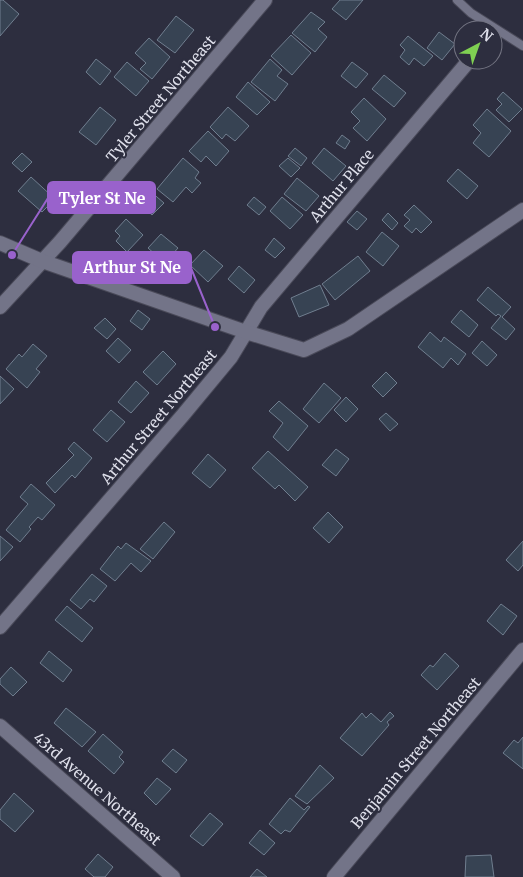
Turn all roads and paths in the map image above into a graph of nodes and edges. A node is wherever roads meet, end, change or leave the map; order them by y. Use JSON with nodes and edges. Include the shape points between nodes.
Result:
{"nodes":[{"id":1,"x":265,"y":0,"type":"edge"},
{"id":2,"x":457,"y":0,"type":"edge"},
{"id":3,"x":523,"y":46,"type":"edge"},
{"id":4,"x":462,"y":70,"type":"edge"},
{"id":5,"x":523,"y":210,"type":"edge"},
{"id":6,"x":0,"y":243,"type":"edge"},
{"id":7,"x":42,"y":261,"type":"junction"},
{"id":8,"x":0,"y":307,"type":"edge"},
{"id":9,"x":246,"y":332,"type":"junction"},
{"id":10,"x":0,"y":627,"type":"edge"},
{"id":11,"x":523,"y":650,"type":"edge"},
{"id":12,"x":0,"y":726,"type":"edge"},
{"id":13,"x":173,"y":877,"type":"edge"},
{"id":14,"x":334,"y":877,"type":"edge"}],
"edges":[{"from":1,"to":7,"type":"street","name":"Tyler Street Northeast"},
{"from":2,"to":3,"type":"lane","via":[[471,13]]},
{"from":4,"to":9,"type":"street","name":"Arthur Place","via":[[261,307]]},
{"from":5,"to":9,"type":"street","via":[[348,328],[304,350]]},
{"from":6,"to":7,"type":"street"},
{"from":7,"to":8,"type":"street","name":"Tyler Street Northeast"},
{"from":7,"to":9,"type":"street"},
{"from":9,"to":10,"type":"street","name":"Arthur Street Northeast","via":[[231,357],[183,415]]},
{"from":11,"to":14,"type":"street","name":"Benjamin Street Northeast"},
{"from":12,"to":13,"type":"street","name":"43rd Avenue Northeast"}]}
